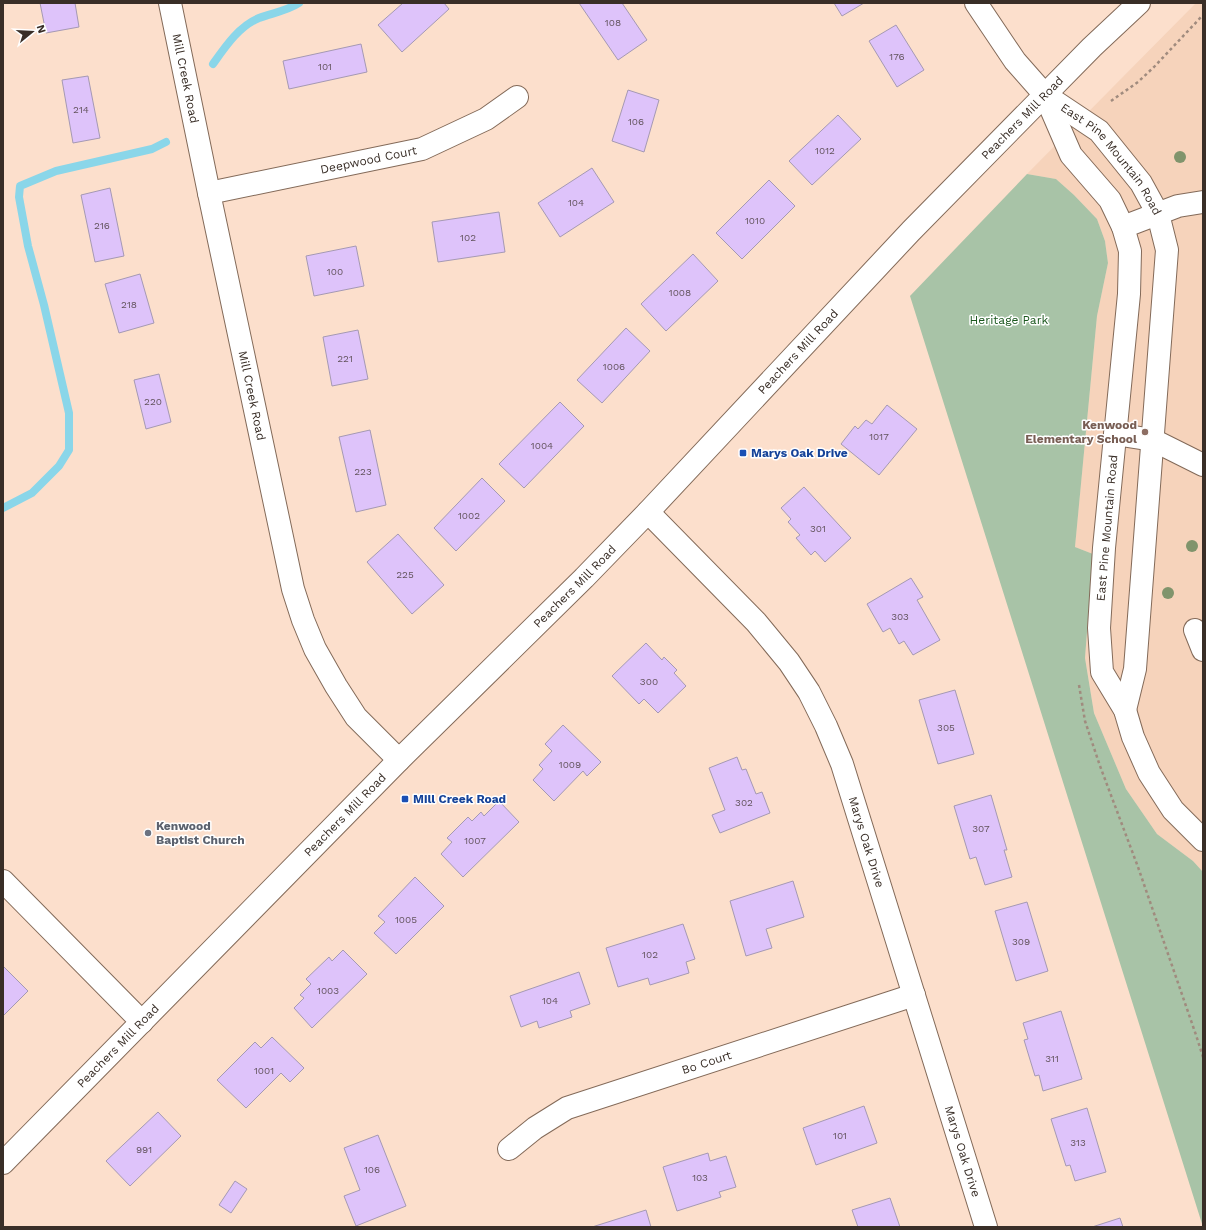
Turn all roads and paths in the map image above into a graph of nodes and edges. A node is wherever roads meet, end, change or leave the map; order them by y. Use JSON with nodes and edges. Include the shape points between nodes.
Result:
{"nodes":[{"id":1,"x":170,"y":3,"type":"edge"},
{"id":2,"x":976,"y":3,"type":"edge"},
{"id":3,"x":1139,"y":3,"type":"edge"},
{"id":4,"x":1203,"y":15,"type":"edge"},
{"id":5,"x":1046,"y":95,"type":"junction"},
{"id":6,"x":517,"y":97,"type":"dead end"},
{"id":7,"x":1112,"y":101,"type":"dead end"},
{"id":8,"x":209,"y":193,"type":"junction"},
{"id":9,"x":1203,"y":202,"type":"edge"},
{"id":10,"x":1158,"y":214,"type":"junction"},
{"id":11,"x":1123,"y":227,"type":"junction"},
{"id":12,"x":1115,"y":434,"type":"junction"},
{"id":13,"x":1153,"y":440,"type":"junction"},
{"id":14,"x":1203,"y":464,"type":"edge"},
{"id":15,"x":648,"y":512,"type":"junction"},
{"id":16,"x":1195,"y":630,"type":"dead end"},
{"id":17,"x":1203,"y":650,"type":"edge"},
{"id":18,"x":1079,"y":684,"type":"dead end"},
{"id":19,"x":1125,"y":710,"type":"junction"},
{"id":20,"x":399,"y":760,"type":"junction"},
{"id":21,"x":1203,"y":840,"type":"edge"},
{"id":22,"x":3,"y":881,"type":"edge"},
{"id":23,"x":914,"y":995,"type":"junction"},
{"id":24,"x":142,"y":1022,"type":"junction"},
{"id":25,"x":1203,"y":1057,"type":"edge"},
{"id":26,"x":509,"y":1149,"type":"dead end"},
{"id":27,"x":3,"y":1162,"type":"edge"},
{"id":28,"x":986,"y":1227,"type":"edge"}],
"edges":[{"from":1,"to":8,"type":"street","name":"Mill Creek Road"},
{"from":2,"to":5,"type":"street","via":[[1016,61]]},
{"from":3,"to":5,"type":"street","name":"Peachers Mill Road"},
{"from":4,"to":7,"type":"path","via":[[1149,72]]},
{"from":5,"to":10,"type":"street","name":"East Pine Mountain Road","via":[[1099,132],[1141,183]]},
{"from":5,"to":11,"type":"street","name":"East Pine Mountain Road","via":[[1071,156],[1110,200]]},
{"from":5,"to":15,"type":"street","name":"Peachers Mill Road","via":[[911,231]]},
{"from":6,"to":8,"type":"street","name":"Deepwood Court","via":[[486,119],[422,149]]},
{"from":8,"to":20,"type":"street","name":"Mill Creek Road","via":[[293,589],[303,620],[315,649],[356,717]]},
{"from":9,"to":10,"type":"street","via":[[1178,206]]},
{"from":10,"to":11,"type":"street"},
{"from":10,"to":13,"type":"street","name":"East Pine Mountain Road","via":[[1167,250]]},
{"from":11,"to":12,"type":"street","name":"East Pine Mountain Road","via":[[1130,251],[1129,294]]},
{"from":12,"to":13,"type":"street"},
{"from":12,"to":19,"type":"street","name":"East Pine Mountain Road","via":[[1099,628],[1102,672]]},
{"from":13,"to":14,"type":"street"},
{"from":13,"to":19,"type":"street","name":"East Pine Mountain Road","via":[[1135,669]]},
{"from":15,"to":20,"type":"street","name":"Peachers Mill Road"},
{"from":15,"to":23,"type":"street","name":"Marys Oak Drive","via":[[756,622],[810,692],[842,764]]},
{"from":16,"to":17,"type":"street"},
{"from":18,"to":25,"type":"path","via":[[1085,721]]},
{"from":19,"to":21,"type":"street","name":"East Pine Mountain Road","via":[[1132,737],[1149,773],[1173,810]]},
{"from":20,"to":24,"type":"street","name":"Peachers Mill Road"},
{"from":22,"to":24,"type":"street"},
{"from":23,"to":26,"type":"street","name":"Bo Court","via":[[567,1108],[535,1128]]},
{"from":23,"to":28,"type":"street","name":"Marys Oak Drive"},
{"from":24,"to":27,"type":"street","name":"Peachers Mill Road"}]}
